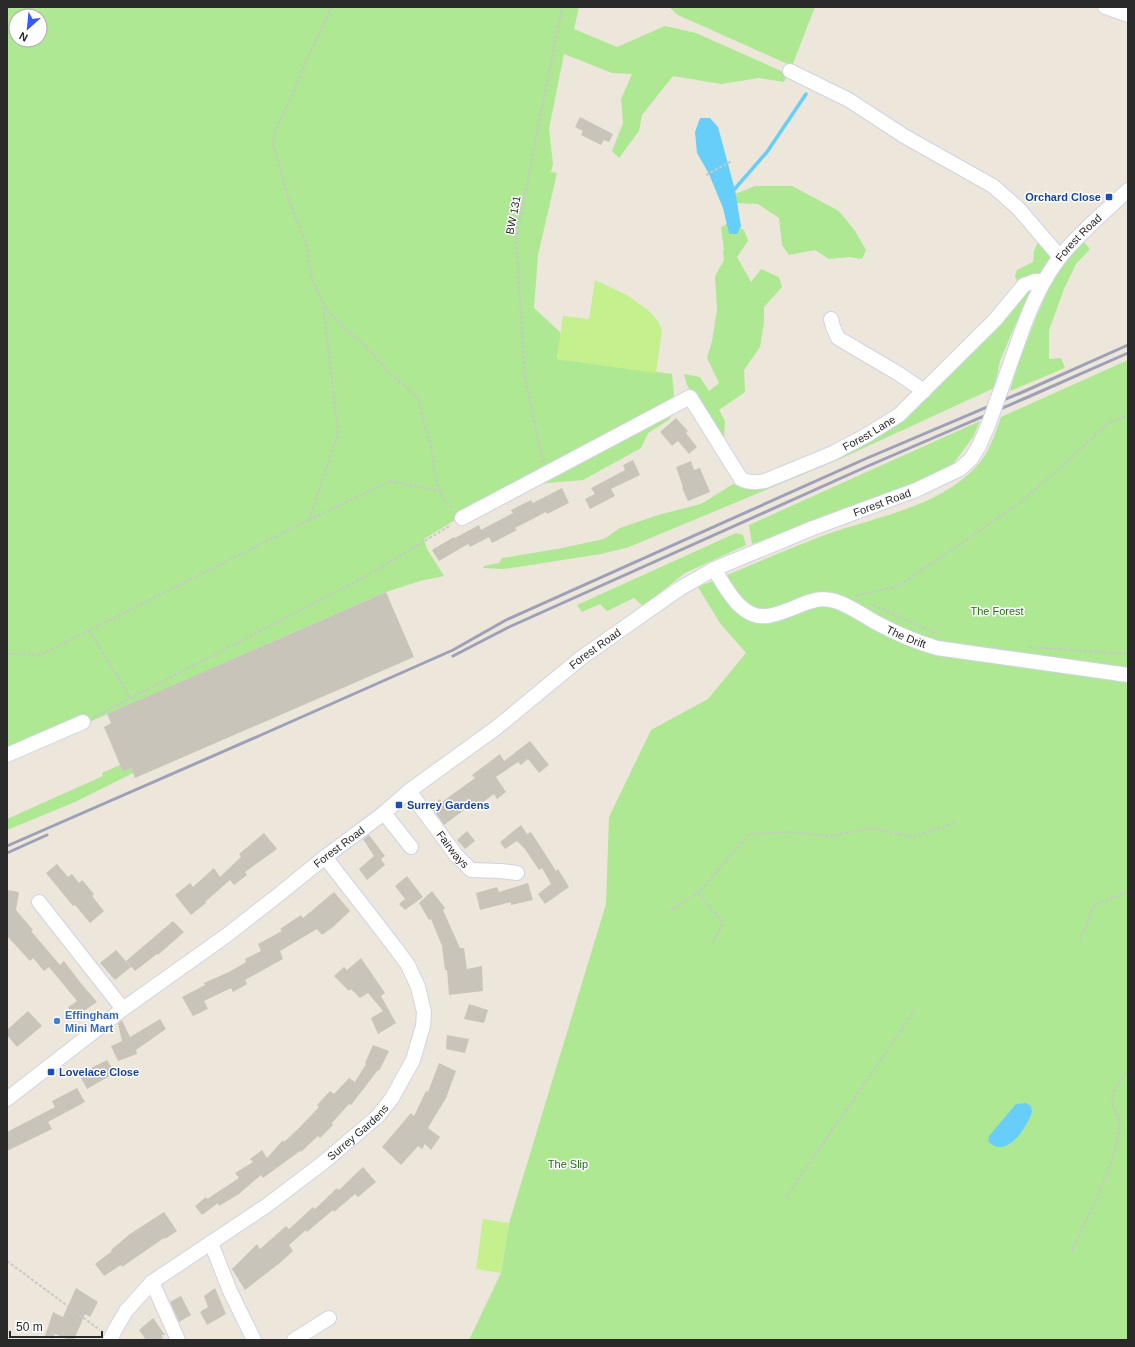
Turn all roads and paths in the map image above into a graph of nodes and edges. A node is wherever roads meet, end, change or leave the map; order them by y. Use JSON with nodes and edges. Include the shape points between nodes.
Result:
{"nodes":[{"id":1,"x":331,"y":7,"type":"edge"},
{"id":2,"x":562,"y":7,"type":"edge"},
{"id":3,"x":1105,"y":7,"type":"edge"},
{"id":4,"x":1128,"y":14,"type":"edge"},
{"id":5,"x":790,"y":70,"type":"dead end"},
{"id":6,"x":732,"y":161,"type":"dead end"},
{"id":7,"x":706,"y":174,"type":"dead end"},
{"id":8,"x":1128,"y":190,"type":"edge"},
{"id":9,"x":1060,"y":257,"type":"junction"},
{"id":10,"x":1044,"y":281,"type":"junction"},
{"id":11,"x":323,"y":302,"type":"junction"},
{"id":12,"x":831,"y":319,"type":"dead end"},
{"id":13,"x":924,"y":391,"type":"junction"},
{"id":14,"x":1128,"y":415,"type":"edge"},
{"id":15,"x":546,"y":474,"type":"junction"},
{"id":16,"x":440,"y":491,"type":"junction"},
{"id":17,"x":462,"y":518,"type":"junction"},
{"id":18,"x":309,"y":520,"type":"junction"},
{"id":19,"x":714,"y":569,"type":"junction"},
{"id":20,"x":861,"y":599,"type":"dead end"},
{"id":21,"x":868,"y":602,"type":"dead end"},
{"id":22,"x":89,"y":630,"type":"junction"},
{"id":23,"x":936,"y":633,"type":"dead end"},
{"id":24,"x":1025,"y":646,"type":"dead end"},
{"id":25,"x":7,"y":654,"type":"edge"},
{"id":26,"x":1128,"y":654,"type":"edge"},
{"id":27,"x":1128,"y":675,"type":"edge"},
{"id":28,"x":130,"y":698,"type":"junction"},
{"id":29,"x":83,"y":722,"type":"joint"},
{"id":30,"x":7,"y":755,"type":"edge"},
{"id":31,"x":408,"y":791,"type":"junction"},
{"id":32,"x":384,"y":813,"type":"junction"},
{"id":33,"x":957,"y":822,"type":"dead end"},
{"id":34,"x":411,"y":847,"type":"dead end"},
{"id":35,"x":325,"y":857,"type":"junction"},
{"id":36,"x":517,"y":873,"type":"dead end"},
{"id":37,"x":1128,"y":892,"type":"edge"},
{"id":38,"x":698,"y":893,"type":"junction"},
{"id":39,"x":39,"y":902,"type":"dead end"},
{"id":40,"x":668,"y":912,"type":"dead end"},
{"id":41,"x":1080,"y":940,"type":"dead end"},
{"id":42,"x":714,"y":943,"type":"dead end"},
{"id":43,"x":123,"y":1009,"type":"junction"},
{"id":44,"x":915,"y":1010,"type":"dead end"},
{"id":45,"x":1128,"y":1072,"type":"edge"},
{"id":46,"x":7,"y":1099,"type":"edge"},
{"id":47,"x":786,"y":1197,"type":"dead end"},
{"id":48,"x":211,"y":1243,"type":"junction"},
{"id":49,"x":1072,"y":1251,"type":"dead end"},
{"id":50,"x":7,"y":1261,"type":"edge"},
{"id":51,"x":152,"y":1282,"type":"junction"},
{"id":52,"x":329,"y":1318,"type":"dead end"},
{"id":53,"x":111,"y":1338,"type":"edge"},
{"id":54,"x":178,"y":1340,"type":"edge"},
{"id":55,"x":254,"y":1340,"type":"edge"},
{"id":56,"x":294,"y":1340,"type":"edge"}],
"edges":[{"from":1,"to":11,"type":"path","via":[[275,132],[273,145],[289,201],[306,243],[312,278]]},
{"from":2,"to":15,"type":"path","name":"BW 131","via":[[516,240],[525,379]]},
{"from":3,"to":4,"type":"street"},
{"from":5,"to":9,"type":"street","via":[[849,100],[904,136],[993,186],[1018,208]]},
{"from":6,"to":7,"type":"path"},
{"from":8,"to":9,"type":"street","name":"Forest Road"},
{"from":9,"to":10,"type":"street","name":"Forest Road"},
{"from":10,"to":13,"type":"street","name":"Forest Lane","via":[[1024,285],[995,320]]},
{"from":10,"to":19,"type":"street","name":"Forest Road","bridge":true,"via":[[1027,316],[979,446],[971,459],[960,469],[916,490],[813,528]]},
{"from":11,"to":16,"type":"path","via":[[346,330],[367,347],[390,374],[418,399]]},
{"from":11,"to":18,"type":"path","via":[[338,433]]},
{"from":12,"to":13,"type":"street","via":[[838,338]]},
{"from":13,"to":15,"type":"street","name":"Forest Lane","via":[[899,416],[867,435],[833,453],[765,482],[747,482],[741,479],[690,397]]},
{"from":14,"to":20,"type":"path","via":[[1108,423],[1017,505],[898,586],[855,596]]},
{"from":15,"to":17,"type":"street"},
{"from":16,"to":17,"type":"path","via":[[445,502],[458,511]]},
{"from":16,"to":18,"type":"path","via":[[390,481]]},
{"from":17,"to":28,"type":"path","via":[[368,575]]},
{"from":18,"to":22,"type":"path"},
{"from":19,"to":27,"type":"street","name":"The Drift","via":[[732,597],[742,608],[753,614],[767,616],[819,599],[827,599],[840,603],[906,638],[937,648]]},
{"from":19,"to":31,"type":"street","name":"Forest Road","via":[[679,589],[581,658],[496,728]]},
{"from":21,"to":23,"type":"path"},
{"from":22,"to":25,"type":"path","via":[[40,655]]},
{"from":22,"to":28,"type":"path"},
{"from":24,"to":26,"type":"path"},
{"from":28,"to":29,"type":"path"},
{"from":29,"to":30,"type":"street"},
{"from":31,"to":32,"type":"street","name":"Forest Road"},
{"from":31,"to":36,"type":"street","name":"Fairways","via":[[456,855],[471,870]]},
{"from":32,"to":34,"type":"street"},
{"from":32,"to":35,"type":"street","name":"Forest Road"},
{"from":33,"to":38,"type":"path","via":[[913,837],[870,828],[832,836],[791,832],[749,834]]},
{"from":35,"to":43,"type":"street","name":"Forest Road","via":[[233,930]]},
{"from":35,"to":48,"type":"street","name":"Surrey Gardens","via":[[408,966],[418,987],[424,1012],[420,1039],[404,1079],[378,1116],[324,1162]]},
{"from":37,"to":41,"type":"path","via":[[1094,905]]},
{"from":38,"to":40,"type":"path"},
{"from":38,"to":42,"type":"path","via":[[722,923]]},
{"from":39,"to":43,"type":"street"},
{"from":43,"to":46,"type":"street","name":"Forest Road"},
{"from":44,"to":47,"type":"path"},
{"from":45,"to":49,"type":"path","via":[[1112,1098],[1112,1106],[1120,1122],[1113,1157]]},
{"from":48,"to":51,"type":"street","name":"Surrey Gardens"},
{"from":48,"to":55,"type":"street","via":[[230,1291]]},
{"from":50,"to":53,"type":"path"},
{"from":51,"to":53,"type":"street","name":"Surrey Gardens","via":[[126,1311]]},
{"from":51,"to":54,"type":"street"},
{"from":52,"to":56,"type":"street"}]}
